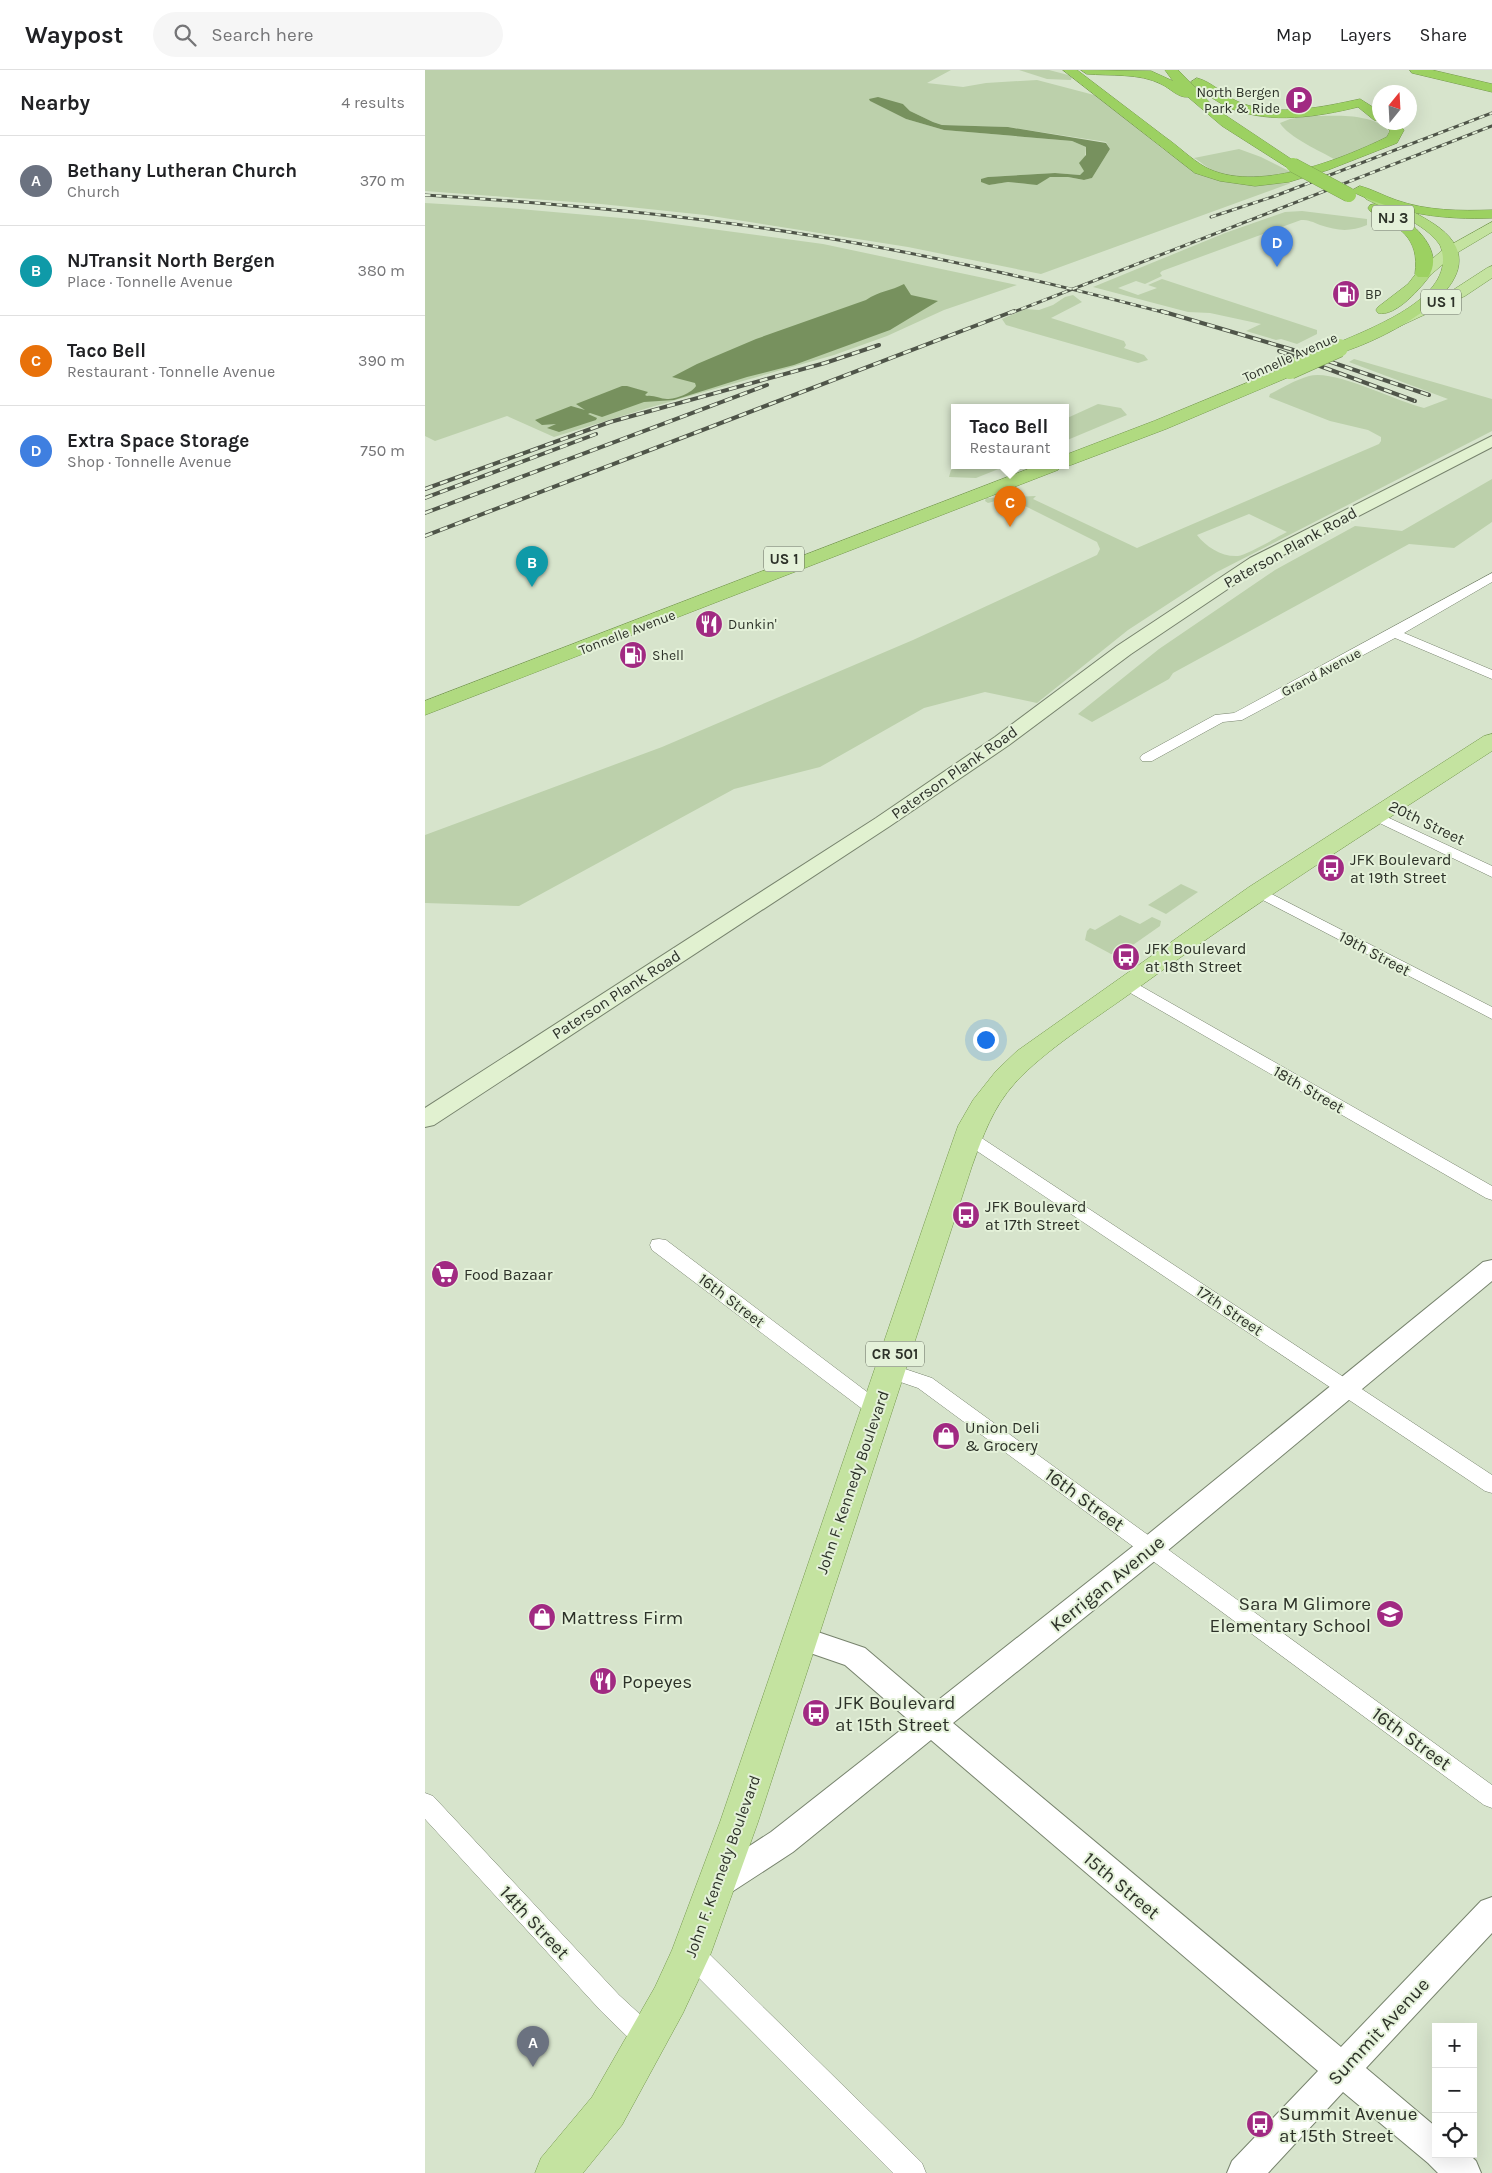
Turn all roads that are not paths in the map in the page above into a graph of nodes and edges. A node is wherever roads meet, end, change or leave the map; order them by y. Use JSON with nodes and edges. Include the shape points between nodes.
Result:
{"nodes":[{"id":1,"x":1069,"y":70,"type":"edge"},
{"id":2,"x":1087,"y":70,"type":"edge"},
{"id":3,"x":1171,"y":70,"type":"edge"},
{"id":4,"x":1187,"y":70,"type":"edge"},
{"id":5,"x":1416,"y":70,"type":"edge"},
{"id":6,"x":1440,"y":70,"type":"edge"},
{"id":7,"x":1453,"y":70,"type":"edge"},
{"id":8,"x":1197,"y":82,"type":"junction"},
{"id":9,"x":1491,"y":83,"type":"edge"},
{"id":10,"x":1203,"y":105,"type":"junction"},
{"id":11,"x":1355,"y":107,"type":"junction"},
{"id":12,"x":1297,"y":113,"type":"junction"},
{"id":13,"x":1372,"y":113,"type":"edge"},
{"id":14,"x":1372,"y":117,"type":"edge"},
{"id":15,"x":1397,"y":130,"type":"edge"},
{"id":16,"x":1269,"y":132,"type":"junction"},
{"id":17,"x":1299,"y":163,"type":"junction"},
{"id":18,"x":1360,"y":194,"type":"junction"},
{"id":19,"x":1492,"y":214,"type":"edge"},
{"id":20,"x":1492,"y":226,"type":"edge"},
{"id":21,"x":1450,"y":251,"type":"junction"},
{"id":22,"x":1492,"y":271,"type":"edge"},
{"id":23,"x":1423,"y":274,"type":"junction"},
{"id":24,"x":1386,"y":326,"type":"junction"},
{"id":25,"x":1211,"y":398,"type":"junction"},
{"id":26,"x":1153,"y":422,"type":"junction"},
{"id":27,"x":1492,"y":441,"type":"edge"},
{"id":28,"x":1069,"y":449,"type":"edge"},
{"id":29,"x":1069,"y":459,"type":"edge"},
{"id":30,"x":1017,"y":469,"type":"edge"},
{"id":31,"x":1044,"y":469,"type":"edge"},
{"id":32,"x":1492,"y":577,"type":"edge"},
{"id":33,"x":1394,"y":633,"type":"junction"},
{"id":34,"x":1492,"y":674,"type":"edge"},
{"id":35,"x":425,"y":698,"type":"edge"},
{"id":36,"x":425,"y":709,"type":"edge"},
{"id":37,"x":1492,"y":741,"type":"edge"},
{"id":38,"x":1147,"y":758,"type":"dead end"},
{"id":39,"x":1374,"y":815,"type":"junction"},
{"id":40,"x":1492,"y":872,"type":"edge"},
{"id":41,"x":1258,"y":892,"type":"junction"},
{"id":42,"x":1126,"y":984,"type":"junction"},
{"id":43,"x":1492,"y":1014,"type":"edge"},
{"id":44,"x":425,"y":1119,"type":"edge"},
{"id":45,"x":968,"y":1137,"type":"junction"},
{"id":46,"x":1492,"y":1194,"type":"edge"},
{"id":47,"x":659,"y":1244,"type":"dead end"},
{"id":48,"x":1492,"y":1268,"type":"edge"},
{"id":49,"x":890,"y":1371,"type":"junction"},
{"id":50,"x":1345,"y":1387,"type":"junction"},
{"id":51,"x":876,"y":1409,"type":"junction"},
{"id":52,"x":1492,"y":1485,"type":"edge"},
{"id":53,"x":1151,"y":1548,"type":"junction"},
{"id":54,"x":800,"y":1638,"type":"junction"},
{"id":55,"x":932,"y":1722,"type":"junction"},
{"id":56,"x":1492,"y":1798,"type":"edge"},
{"id":57,"x":425,"y":1803,"type":"edge"},
{"id":58,"x":713,"y":1886,"type":"junction"},
{"id":59,"x":1492,"y":1911,"type":"edge"},
{"id":60,"x":691,"y":1953,"type":"junction"},
{"id":61,"x":648,"y":2039,"type":"junction"},
{"id":62,"x":1342,"y":2070,"type":"junction"},
{"id":63,"x":1432,"y":2146,"type":"edge"},
{"id":64,"x":1447,"y":2158,"type":"edge"},
{"id":65,"x":556,"y":2173,"type":"edge"},
{"id":66,"x":912,"y":2173,"type":"edge"},
{"id":67,"x":1244,"y":2173,"type":"edge"},
{"id":68,"x":1465,"y":2173,"type":"edge"}],
"edges":[{"from":1,"to":15,"type":"highway","via":[[1200,170],[1236,180],[1287,179],[1312,172],[1392,140]]},
{"from":2,"to":10,"type":"highway","via":[[1156,77]]},
{"from":3,"to":10,"type":"highway","number":"NJ 3"},
{"from":4,"to":8,"type":"highway","number":"NJ 3"},
{"from":5,"to":9,"type":"highway"},
{"from":6,"to":9,"type":"highway"},
{"from":7,"to":9,"type":"highway"},
{"from":8,"to":12,"type":"highway","via":[[1241,107]]},
{"from":8,"to":16,"type":"highway","number":"NJ 3","via":[[1224,108]]},
{"from":10,"to":17,"type":"highway","number":"NJ 3","via":[[1254,142]]},
{"from":11,"to":12,"type":"highway"},
{"from":11,"to":13,"type":"highway"},
{"from":11,"to":14,"type":"highway"},
{"from":12,"to":16,"type":"highway","via":[[1279,118]]},
{"from":16,"to":17,"type":"highway","number":"NJ 3"},
{"from":17,"to":18,"type":"highway","number":"NJ 3","bridge":true},
{"from":18,"to":19,"type":"highway","via":[[1425,212]]},
{"from":18,"to":21,"type":"highway","number":"NJ 3","via":[[1428,227],[1447,244]]},
{"from":18,"to":23,"type":"highway","number":"NJ 3","via":[[1413,233],[1425,254]]},
{"from":20,"to":21,"type":"main road","name":"Tonnelle Avenue","number":"US 1"},
{"from":21,"to":23,"type":"main road","name":"Tonnelle Avenue","number":"US 1"},
{"from":21,"to":24,"type":"highway","via":[[1449,272],[1441,287],[1422,304]]},
{"from":22,"to":24,"type":"main road","name":"Tonnelle Avenue","number":"US 1","via":[[1455,295]]},
{"from":23,"to":25,"type":"highway","name":"Tonnelle Avenue","number":"US 1","via":[[1404,295],[1378,315],[1273,364]]},
{"from":24,"to":25,"type":"highway","name":"Tonnelle Avenue","number":"US 1","bridge":true,"via":[[1290,370]]},
{"from":25,"to":26,"type":"highway","name":"Tonnelle Avenue","number":"US 1"},
{"from":26,"to":28,"type":"highway","name":"Tonnelle Avenue","number":"US 1"},
{"from":26,"to":29,"type":"highway","name":"Tonnelle Avenue","number":"US 1"},
{"from":27,"to":44,"type":"main road","name":"Paterson Plank Road","via":[[1256,562],[1124,650],[1002,741],[883,822]]},
{"from":30,"to":35,"type":"highway","name":"Tonnelle Avenue","number":"US 1"},
{"from":31,"to":36,"type":"highway","name":"Tonnelle Avenue","number":"US 1"},
{"from":32,"to":33,"type":"street","name":"Grand Avenue"},
{"from":33,"to":34,"type":"street"},
{"from":33,"to":38,"type":"street","name":"Grand Avenue","via":[[1237,717],[1220,718]]},
{"from":37,"to":39,"type":"main road","name":"John F. Kennedy Boulevard","number":"CR 501"},
{"from":39,"to":40,"type":"street","name":"20th Street"},
{"from":39,"to":41,"type":"main road","name":"John F. Kennedy Boulevard","number":"CR 501"},
{"from":41,"to":42,"type":"main road","name":"John F. Kennedy Boulevard","number":"CR 501"},
{"from":41,"to":43,"type":"street","name":"19th Street"},
{"from":42,"to":45,"type":"main road","name":"John F. Kennedy Boulevard","number":"CR 501","via":[[1026,1057],[1005,1077],[987,1100]]},
{"from":42,"to":46,"type":"street","name":"18th Street"},
{"from":45,"to":49,"type":"main road","name":"John F. Kennedy Boulevard","number":"CR 501"},
{"from":45,"to":50,"type":"street","name":"17th Street"},
{"from":47,"to":51,"type":"street","name":"16th Street"},
{"from":48,"to":50,"type":"street","name":"Kerrigan Avenue"},
{"from":49,"to":51,"type":"main road","name":"John F. Kennedy Boulevard","number":"CR 501"},
{"from":49,"to":53,"type":"street","name":"16th Street","via":[[925,1382]]},
{"from":50,"to":52,"type":"street","name":"17th Street"},
{"from":50,"to":53,"type":"street","name":"Kerrigan Avenue"},
{"from":51,"to":54,"type":"main road","name":"John F. Kennedy Boulevard","number":"CR 501"},
{"from":53,"to":55,"type":"street","name":"Kerrigan Avenue"},
{"from":53,"to":56,"type":"street","name":"16th Street"},
{"from":54,"to":55,"type":"street","name":"15th Street","via":[[855,1656]]},
{"from":54,"to":58,"type":"main road","name":"John F. Kennedy Boulevard","number":"CR 501","via":[[739,1822]]},
{"from":55,"to":58,"type":"street","name":"Kerrigan Avenue","via":[[782,1842]]},
{"from":55,"to":62,"type":"street","name":"15th Street"},
{"from":57,"to":61,"type":"street","name":"14th Street","via":[[610,2003]]},
{"from":58,"to":60,"type":"main road","name":"John F. Kennedy Boulevard","number":"CR 501"},
{"from":59,"to":62,"type":"street","name":"Summit Avenue"},
{"from":60,"to":61,"type":"main road","name":"John F. Kennedy Boulevard","number":"CR 501"},
{"from":60,"to":66,"type":"street"},
{"from":61,"to":65,"type":"main road","name":"John F. Kennedy Boulevard","number":"CR 501","via":[[607,2111]]},
{"from":62,"to":63,"type":"street","name":"15th Street"},
{"from":62,"to":67,"type":"street","name":"Summit Avenue"},
{"from":64,"to":68,"type":"street"}]}
